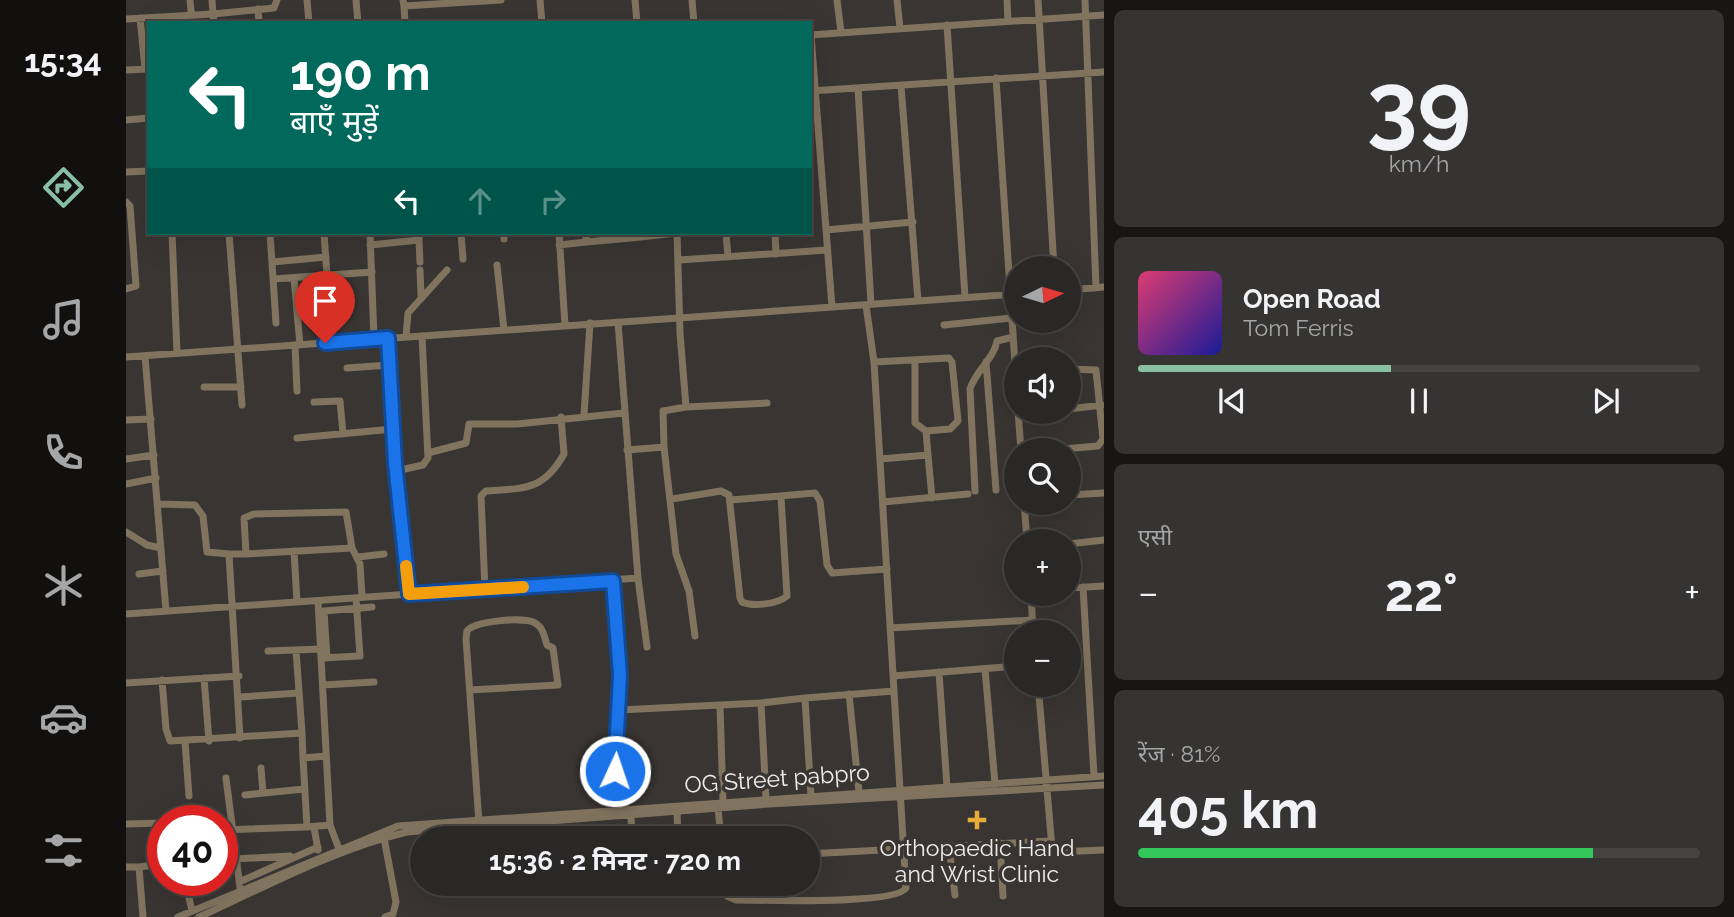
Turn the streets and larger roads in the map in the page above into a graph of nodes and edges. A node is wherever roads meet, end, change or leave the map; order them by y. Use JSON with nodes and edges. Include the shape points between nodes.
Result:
{"nodes":[{"id":1,"x":190,"y":0,"type":"edge"},
{"id":2,"x":212,"y":0,"type":"edge"},
{"id":3,"x":277,"y":0,"type":"edge"},
{"id":4,"x":307,"y":0,"type":"edge"},
{"id":5,"x":356,"y":0,"type":"edge"},
{"id":6,"x":501,"y":0,"type":"edge"},
{"id":7,"x":540,"y":0,"type":"edge"},
{"id":8,"x":635,"y":0,"type":"edge"},
{"id":9,"x":692,"y":0,"type":"edge"},
{"id":10,"x":837,"y":0,"type":"edge"},
{"id":11,"x":897,"y":0,"type":"edge"},
{"id":12,"x":1007,"y":0,"type":"edge"},
{"id":13,"x":1038,"y":0,"type":"edge"},
{"id":14,"x":1085,"y":0,"type":"edge"},
{"id":15,"x":403,"y":3,"type":"edge"},
{"id":16,"x":258,"y":9,"type":"junction"},
{"id":17,"x":213,"y":13,"type":"junction"},
{"id":18,"x":1104,"y":15,"type":"edge"},
{"id":19,"x":1086,"y":16,"type":"junction"},
{"id":20,"x":1039,"y":17,"type":"junction"},
{"id":21,"x":140,"y":18,"type":"junction"},
{"id":22,"x":126,"y":19,"type":"edge"},
{"id":23,"x":192,"y":19,"type":"edge"},
{"id":24,"x":214,"y":21,"type":"edge"},
{"id":25,"x":259,"y":21,"type":"edge"},
{"id":26,"x":309,"y":21,"type":"edge"},
{"id":27,"x":358,"y":21,"type":"edge"},
{"id":28,"x":405,"y":21,"type":"edge"},
{"id":29,"x":542,"y":21,"type":"edge"},
{"id":30,"x":637,"y":21,"type":"edge"},
{"id":31,"x":694,"y":21,"type":"edge"},
{"id":32,"x":1008,"y":21,"type":"junction"},
{"id":33,"x":947,"y":25,"type":"junction"},
{"id":34,"x":900,"y":28,"type":"junction"},
{"id":35,"x":841,"y":32,"type":"junction"},
{"id":36,"x":812,"y":35,"type":"edge"},
{"id":37,"x":812,"y":63,"type":"edge"},
{"id":38,"x":147,"y":69,"type":"edge"},
{"id":39,"x":126,"y":70,"type":"edge"},
{"id":40,"x":1089,"y":72,"type":"junction"},
{"id":41,"x":1104,"y":72,"type":"edge"},
{"id":42,"x":1043,"y":75,"type":"junction"},
{"id":43,"x":996,"y":78,"type":"junction"},
{"id":44,"x":950,"y":82,"type":"junction"},
{"id":45,"x":901,"y":86,"type":"junction"},
{"id":46,"x":858,"y":88,"type":"junction"},
{"id":47,"x":813,"y":91,"type":"edge"},
{"id":48,"x":147,"y":118,"type":"edge"},
{"id":49,"x":126,"y":120,"type":"edge"},
{"id":50,"x":147,"y":171,"type":"edge"},
{"id":51,"x":126,"y":172,"type":"edge"},
{"id":52,"x":126,"y":202,"type":"edge"},
{"id":53,"x":913,"y":222,"type":"junction"},
{"id":54,"x":866,"y":226,"type":"junction"},
{"id":55,"x":826,"y":230,"type":"junction"},
{"id":56,"x":172,"y":235,"type":"edge"},
{"id":57,"x":229,"y":235,"type":"edge"},
{"id":58,"x":270,"y":235,"type":"edge"},
{"id":59,"x":324,"y":235,"type":"edge"},
{"id":60,"x":370,"y":235,"type":"edge"},
{"id":61,"x":461,"y":235,"type":"edge"},
{"id":62,"x":559,"y":235,"type":"edge"},
{"id":63,"x":586,"y":235,"type":"edge"},
{"id":64,"x":677,"y":235,"type":"edge"},
{"id":65,"x":726,"y":235,"type":"edge"},
{"id":66,"x":775,"y":235,"type":"edge"},
{"id":67,"x":630,"y":236,"type":"edge"},
{"id":68,"x":419,"y":237,"type":"edge"},
{"id":69,"x":586,"y":242,"type":"junction"},
{"id":70,"x":370,"y":245,"type":"junction"},
{"id":71,"x":559,"y":245,"type":"junction"},
{"id":72,"x":827,"y":250,"type":"junction"},
{"id":73,"x":776,"y":254,"type":"junction"},
{"id":74,"x":1010,"y":256,"type":"edge"},
{"id":75,"x":1053,"y":256,"type":"edge"},
{"id":76,"x":326,"y":257,"type":"junction"},
{"id":77,"x":728,"y":257,"type":"junction"},
{"id":78,"x":463,"y":259,"type":"dead end"},
{"id":79,"x":679,"y":260,"type":"junction"},
{"id":80,"x":272,"y":262,"type":"junction"},
{"id":81,"x":497,"y":265,"type":"dead end"},
{"id":82,"x":447,"y":270,"type":"dead end"},
{"id":83,"x":372,"y":272,"type":"junction"},
{"id":84,"x":327,"y":276,"type":"junction"},
{"id":85,"x":294,"y":278,"type":"junction"},
{"id":86,"x":273,"y":279,"type":"junction"},
{"id":87,"x":1100,"y":288,"type":"edge"},
{"id":88,"x":126,"y":289,"type":"edge"},
{"id":89,"x":1082,"y":289,"type":"edge"},
{"id":90,"x":421,"y":295,"type":"junction"},
{"id":91,"x":1004,"y":295,"type":"edge"},
{"id":92,"x":965,"y":298,"type":"junction"},
{"id":93,"x":918,"y":301,"type":"junction"},
{"id":94,"x":868,"y":304,"type":"junction"},
{"id":95,"x":832,"y":307,"type":"junction"},
{"id":96,"x":680,"y":317,"type":"junction"},
{"id":97,"x":1004,"y":319,"type":"edge"},
{"id":98,"x":618,"y":321,"type":"junction"},
{"id":99,"x":276,"y":323,"type":"dead end"},
{"id":100,"x":590,"y":323,"type":"junction"},
{"id":101,"x":565,"y":325,"type":"junction"},
{"id":102,"x":944,"y":325,"type":"dead end"},
{"id":103,"x":504,"y":330,"type":"junction"},
{"id":104,"x":1013,"y":333,"type":"edge"},
{"id":105,"x":422,"y":336,"type":"junction"},
{"id":106,"x":406,"y":337,"type":"junction"},
{"id":107,"x":1013,"y":337,"type":"junction"},
{"id":108,"x":388,"y":338,"type":"junction"},
{"id":109,"x":374,"y":340,"type":"junction"},
{"id":110,"x":297,"y":345,"type":"junction"},
{"id":111,"x":1014,"y":347,"type":"edge"},
{"id":112,"x":237,"y":349,"type":"junction"},
{"id":113,"x":177,"y":354,"type":"junction"},
{"id":114,"x":145,"y":356,"type":"junction"},
{"id":115,"x":126,"y":357,"type":"edge"},
{"id":116,"x":915,"y":360,"type":"junction"},
{"id":117,"x":874,"y":362,"type":"junction"},
{"id":118,"x":986,"y":362,"type":"junction"},
{"id":119,"x":389,"y":365,"type":"junction"},
{"id":120,"x":347,"y":368,"type":"dead end"},
{"id":121,"x":1081,"y":368,"type":"edge"},
{"id":122,"x":204,"y":387,"type":"dead end"},
{"id":123,"x":241,"y":387,"type":"junction"},
{"id":124,"x":297,"y":391,"type":"dead end"},
{"id":125,"x":314,"y":402,"type":"dead end"},
{"id":126,"x":767,"y":403,"type":"dead end"},
{"id":127,"x":242,"y":405,"type":"dead end"},
{"id":128,"x":1102,"y":405,"type":"junction"},
{"id":129,"x":687,"y":407,"type":"junction"},
{"id":130,"x":1081,"y":408,"type":"edge"},
{"id":131,"x":624,"y":412,"type":"junction"},
{"id":132,"x":584,"y":415,"type":"junction"},
{"id":133,"x":561,"y":417,"type":"junction"},
{"id":134,"x":150,"y":419,"type":"junction"},
{"id":135,"x":126,"y":420,"type":"edge"},
{"id":136,"x":393,"y":429,"type":"junction"},
{"id":137,"x":926,"y":430,"type":"junction"},
{"id":138,"x":343,"y":434,"type":"junction"},
{"id":139,"x":297,"y":439,"type":"dead end"},
{"id":140,"x":1081,"y":446,"type":"edge"},
{"id":141,"x":664,"y":447,"type":"junction"},
{"id":142,"x":627,"y":450,"type":"junction"},
{"id":143,"x":428,"y":453,"type":"junction"},
{"id":144,"x":154,"y":455,"type":"junction"},
{"id":145,"x":928,"y":455,"type":"junction"},
{"id":146,"x":126,"y":459,"type":"edge"},
{"id":147,"x":880,"y":459,"type":"junction"},
{"id":148,"x":396,"y":471,"type":"junction"},
{"id":149,"x":156,"y":478,"type":"junction"},
{"id":150,"x":126,"y":484,"type":"edge"},
{"id":151,"x":996,"y":489,"type":"dead end"},
{"id":152,"x":1104,"y":493,"type":"edge"},
{"id":153,"x":1081,"y":494,"type":"edge"},
{"id":154,"x":781,"y":496,"type":"junction"},
{"id":155,"x":932,"y":498,"type":"junction"},
{"id":156,"x":672,"y":499,"type":"junction"},
{"id":157,"x":731,"y":500,"type":"junction"},
{"id":158,"x":883,"y":502,"type":"junction"},
{"id":159,"x":158,"y":504,"type":"junction"},
{"id":160,"x":126,"y":532,"type":"edge"},
{"id":161,"x":1104,"y":540,"type":"edge"},
{"id":162,"x":1081,"y":543,"type":"edge"},
{"id":163,"x":161,"y":548,"type":"junction"},
{"id":164,"x":352,"y":548,"type":"junction"},
{"id":165,"x":294,"y":551,"type":"junction"},
{"id":166,"x":229,"y":554,"type":"junction"},
{"id":167,"x":246,"y":554,"type":"junction"},
{"id":168,"x":384,"y":554,"type":"dead end"},
{"id":169,"x":358,"y":557,"type":"junction"},
{"id":170,"x":887,"y":569,"type":"junction"},
{"id":171,"x":163,"y":571,"type":"junction"},
{"id":172,"x":139,"y":574,"type":"dead end"},
{"id":173,"x":638,"y":578,"type":"junction"},
{"id":174,"x":613,"y":581,"type":"junction"},
{"id":175,"x":1104,"y":586,"type":"edge"},
{"id":176,"x":1083,"y":587,"type":"joint"},
{"id":177,"x":485,"y":589,"type":"junction"},
{"id":178,"x":409,"y":594,"type":"junction"},
{"id":179,"x":359,"y":598,"type":"junction"},
{"id":180,"x":318,"y":601,"type":"junction"},
{"id":181,"x":297,"y":602,"type":"junction"},
{"id":182,"x":234,"y":606,"type":"junction"},
{"id":183,"x":1032,"y":606,"type":"edge"},
{"id":184,"x":372,"y":607,"type":"dead end"},
{"id":185,"x":357,"y":608,"type":"junction"},
{"id":186,"x":166,"y":611,"type":"junction"},
{"id":187,"x":126,"y":614,"type":"edge"},
{"id":188,"x":1033,"y":620,"type":"edge"},
{"id":189,"x":1004,"y":622,"type":"edge"},
{"id":190,"x":890,"y":628,"type":"junction"},
{"id":191,"x":695,"y":636,"type":"dead end"},
{"id":192,"x":647,"y":647,"type":"dead end"},
{"id":193,"x":321,"y":649,"type":"junction"},
{"id":194,"x":296,"y":650,"type":"junction"},
{"id":195,"x":268,"y":651,"type":"dead end"},
{"id":196,"x":324,"y":658,"type":"junction"},
{"id":197,"x":1004,"y":667,"type":"edge"},
{"id":198,"x":985,"y":669,"type":"junction"},
{"id":199,"x":939,"y":672,"type":"junction"},
{"id":200,"x":239,"y":676,"type":"junction"},
{"id":201,"x":893,"y":677,"type":"junction"},
{"id":202,"x":204,"y":678,"type":"junction"},
{"id":203,"x":162,"y":680,"type":"junction"},
{"id":204,"x":374,"y":682,"type":"dead end"},
{"id":205,"x":126,"y":683,"type":"edge"},
{"id":206,"x":323,"y":685,"type":"junction"},
{"id":207,"x":470,"y":690,"type":"junction"},
{"id":208,"x":894,"y":691,"type":"junction"},
{"id":209,"x":299,"y":693,"type":"junction"},
{"id":210,"x":849,"y":694,"type":"junction"},
{"id":211,"x":240,"y":697,"type":"junction"},
{"id":212,"x":1039,"y":697,"type":"edge"},
{"id":213,"x":805,"y":698,"type":"junction"},
{"id":214,"x":761,"y":704,"type":"junction"},
{"id":215,"x":720,"y":705,"type":"junction"},
{"id":216,"x":619,"y":710,"type":"junction"},
{"id":217,"x":302,"y":733,"type":"junction"},
{"id":218,"x":240,"y":738,"type":"junction"},
{"id":219,"x":209,"y":741,"type":"junction"},
{"id":220,"x":186,"y":742,"type":"junction"},
{"id":221,"x":326,"y":756,"type":"junction"},
{"id":222,"x":303,"y":758,"type":"junction"},
{"id":223,"x":261,"y":768,"type":"dead end"},
{"id":224,"x":1094,"y":776,"type":"junction"},
{"id":225,"x":1104,"y":776,"type":"edge"},
{"id":226,"x":226,"y":778,"type":"dead end"},
{"id":227,"x":995,"y":783,"type":"junction"},
{"id":228,"x":1047,"y":784,"type":"junction"},
{"id":229,"x":1104,"y":785,"type":"edge"},
{"id":230,"x":947,"y":787,"type":"junction"},
{"id":231,"x":304,"y":789,"type":"junction"},
{"id":232,"x":900,"y":789,"type":"junction"},
{"id":233,"x":859,"y":792,"type":"junction"},
{"id":234,"x":263,"y":793,"type":"junction"},
{"id":235,"x":245,"y":795,"type":"dead end"},
{"id":236,"x":189,"y":796,"type":"dead end"},
{"id":237,"x":811,"y":796,"type":"junction"},
{"id":238,"x":766,"y":798,"type":"junction"},
{"id":239,"x":900,"y":798,"type":"junction"},
{"id":240,"x":227,"y":805,"type":"edge"},
{"id":241,"x":721,"y":805,"type":"junction"},
{"id":242,"x":677,"y":812,"type":"junction"},
{"id":243,"x":615,"y":813,"type":"junction"},
{"id":244,"x":631,"y":816,"type":"junction"},
{"id":245,"x":147,"y":823,"type":"edge"},
{"id":246,"x":479,"y":823,"type":"junction"},
{"id":247,"x":126,"y":824,"type":"edge"},
{"id":248,"x":330,"y":825,"type":"junction"},
{"id":249,"x":474,"y":826,"type":"edge"},
{"id":250,"x":631,"y":826,"type":"edge"},
{"id":251,"x":678,"y":826,"type":"edge"},
{"id":252,"x":721,"y":826,"type":"edge"},
{"id":253,"x":311,"y":827,"type":"junction"},
{"id":254,"x":238,"y":829,"type":"edge"},
{"id":255,"x":410,"y":832,"type":"edge"},
{"id":256,"x":384,"y":838,"type":"junction"},
{"id":257,"x":1051,"y":841,"type":"junction"},
{"id":258,"x":1000,"y":843,"type":"junction"},
{"id":259,"x":318,"y":847,"type":"junction"},
{"id":260,"x":949,"y":847,"type":"junction"},
{"id":261,"x":339,"y":849,"type":"junction"},
{"id":262,"x":1104,"y":850,"type":"edge"},
{"id":263,"x":902,"y":851,"type":"junction"},
{"id":264,"x":820,"y":854,"type":"edge"},
{"id":265,"x":298,"y":855,"type":"junction"},
{"id":266,"x":319,"y":857,"type":"junction"},
{"id":267,"x":238,"y":859,"type":"edge"},
{"id":268,"x":147,"y":866,"type":"edge"},
{"id":269,"x":126,"y":867,"type":"edge"},
{"id":270,"x":139,"y":867,"type":"junction"},
{"id":271,"x":238,"y":877,"type":"edge"},
{"id":272,"x":239,"y":882,"type":"junction"},
{"id":273,"x":241,"y":895,"type":"junction"},
{"id":274,"x":955,"y":895,"type":"dead end"},
{"id":275,"x":191,"y":896,"type":"edge"},
{"id":276,"x":727,"y":896,"type":"edge"},
{"id":277,"x":1003,"y":896,"type":"dead end"},
{"id":278,"x":196,"y":914,"type":"edge"},
{"id":279,"x":143,"y":917,"type":"edge"},
{"id":280,"x":178,"y":917,"type":"edge"},
{"id":281,"x":385,"y":917,"type":"edge"}],
"edges":[{"from":1,"to":23,"type":"street"},
{"from":2,"to":17,"type":"street"},
{"from":3,"to":16,"type":"street","via":[[274,8]]},
{"from":4,"to":26,"type":"street"},
{"from":5,"to":27,"type":"street"},
{"from":6,"to":15,"type":"street"},
{"from":7,"to":29,"type":"street"},
{"from":8,"to":30,"type":"street"},
{"from":9,"to":31,"type":"street"},
{"from":10,"to":35,"type":"street"},
{"from":11,"to":34,"type":"street"},
{"from":12,"to":32,"type":"street"},
{"from":13,"to":20,"type":"street"},
{"from":14,"to":19,"type":"street"},
{"from":15,"to":28,"type":"street"},
{"from":16,"to":17,"type":"street"},
{"from":16,"to":25,"type":"street"},
{"from":17,"to":23,"type":"street"},
{"from":17,"to":24,"type":"street"},
{"from":18,"to":19,"type":"street"},
{"from":19,"to":20,"type":"street"},
{"from":19,"to":40,"type":"street"},
{"from":20,"to":32,"type":"street"},
{"from":20,"to":42,"type":"street"},
{"from":21,"to":22,"type":"street"},
{"from":21,"to":23,"type":"street"},
{"from":21,"to":38,"type":"street"},
{"from":32,"to":33,"type":"street"},
{"from":33,"to":34,"type":"street"},
{"from":33,"to":44,"type":"street"},
{"from":34,"to":35,"type":"street"},
{"from":35,"to":36,"type":"street"},
{"from":37,"to":47,"type":"street"},
{"from":38,"to":39,"type":"street"},
{"from":40,"to":41,"type":"street"},
{"from":40,"to":42,"type":"street"},
{"from":40,"to":87,"type":"street"},
{"from":42,"to":43,"type":"street"},
{"from":42,"to":75,"type":"street"},
{"from":43,"to":44,"type":"street"},
{"from":43,"to":74,"type":"street"},
{"from":44,"to":45,"type":"street"},
{"from":44,"to":92,"type":"street"},
{"from":45,"to":46,"type":"street"},
{"from":45,"to":53,"type":"street"},
{"from":46,"to":47,"type":"street"},
{"from":46,"to":54,"type":"street"},
{"from":47,"to":55,"type":"street"},
{"from":48,"to":49,"type":"street"},
{"from":50,"to":51,"type":"street"},
{"from":52,"to":88,"type":"street","via":[[136,286]]},
{"from":53,"to":54,"type":"street"},
{"from":53,"to":93,"type":"street"},
{"from":54,"to":55,"type":"street"},
{"from":54,"to":94,"type":"street"},
{"from":55,"to":72,"type":"street"},
{"from":56,"to":113,"type":"street"},
{"from":57,"to":112,"type":"street"},
{"from":58,"to":80,"type":"street"},
{"from":59,"to":76,"type":"street"},
{"from":60,"to":70,"type":"street"},
{"from":61,"to":78,"type":"street"},
{"from":62,"to":71,"type":"street"},
{"from":63,"to":69,"type":"street"},
{"from":64,"to":79,"type":"street"},
{"from":65,"to":77,"type":"street"},
{"from":66,"to":73,"type":"street"},
{"from":67,"to":69,"type":"street"},
{"from":68,"to":70,"type":"street"},
{"from":68,"to":90,"type":"street"},
{"from":69,"to":71,"type":"street"},
{"from":70,"to":83,"type":"street"},
{"from":71,"to":101,"type":"street"},
{"from":72,"to":73,"type":"street"},
{"from":72,"to":95,"type":"street"},
{"from":73,"to":77,"type":"street"},
{"from":76,"to":80,"type":"street"},
{"from":76,"to":84,"type":"street"},
{"from":77,"to":79,"type":"street"},
{"from":79,"to":96,"type":"street"},
{"from":80,"to":86,"type":"street"},
{"from":81,"to":103,"type":"street"},
{"from":82,"to":90,"type":"street"},
{"from":83,"to":84,"type":"street"},
{"from":83,"to":109,"type":"street"},
{"from":84,"to":85,"type":"street"},
{"from":85,"to":86,"type":"street"},
{"from":85,"to":110,"type":"street"},
{"from":86,"to":99,"type":"street"},
{"from":87,"to":89,"type":"street"},
{"from":90,"to":106,"type":"street","via":[[406,317]]},
{"from":91,"to":92,"type":"street"},
{"from":92,"to":93,"type":"street"},
{"from":93,"to":94,"type":"street"},
{"from":94,"to":95,"type":"street"},
{"from":94,"to":117,"type":"street"},
{"from":95,"to":96,"type":"street"},
{"from":96,"to":98,"type":"street"},
{"from":96,"to":129,"type":"street"},
{"from":97,"to":102,"type":"street"},
{"from":98,"to":100,"type":"street"},
{"from":98,"to":131,"type":"street"},
{"from":100,"to":101,"type":"street"},
{"from":100,"to":132,"type":"street"},
{"from":101,"to":103,"type":"street"},
{"from":103,"to":105,"type":"street"},
{"from":104,"to":107,"type":"street"},
{"from":105,"to":106,"type":"street"},
{"from":105,"to":143,"type":"street"},
{"from":106,"to":108,"type":"street"},
{"from":107,"to":111,"type":"street"},
{"from":107,"to":118,"type":"street","via":[[999,339],[996,352]]},
{"from":108,"to":109,"type":"street"},
{"from":108,"to":119,"type":"street"},
{"from":109,"to":110,"type":"street"},
{"from":110,"to":112,"type":"street"},
{"from":110,"to":124,"type":"street"},
{"from":112,"to":113,"type":"street"},
{"from":112,"to":123,"type":"street"},
{"from":113,"to":114,"type":"street"},
{"from":114,"to":115,"type":"street"},
{"from":114,"to":134,"type":"street"},
{"from":116,"to":117,"type":"street"},
{"from":116,"to":137,"type":"street","via":[[915,423]]},
{"from":116,"to":137,"type":"street","via":[[944,357],[952,362],[958,421],[950,429]]},
{"from":117,"to":147,"type":"street"},
{"from":118,"to":151,"type":"street"},
{"from":118,"to":155,"type":"street","via":[[970,389],[971,493]]},
{"from":119,"to":120,"type":"street"},
{"from":119,"to":136,"type":"street"},
{"from":121,"to":128,"type":"street","via":[[1096,370]]},
{"from":122,"to":123,"type":"street"},
{"from":123,"to":127,"type":"street"},
{"from":125,"to":138,"type":"street","via":[[340,401]]},
{"from":126,"to":129,"type":"street"},
{"from":128,"to":130,"type":"street"},
{"from":128,"to":140,"type":"street","via":[[1101,443]]},
{"from":129,"to":141,"type":"street","via":[[663,411]]},
{"from":131,"to":132,"type":"street"},
{"from":131,"to":142,"type":"street"},
{"from":132,"to":133,"type":"street"},
{"from":133,"to":143,"type":"street","via":[[517,424],[470,424],[466,443]]},
{"from":133,"to":177,"type":"street","via":[[564,454],[545,479],[534,487],[486,491],[481,496]]},
{"from":134,"to":135,"type":"street"},
{"from":134,"to":144,"type":"street"},
{"from":136,"to":138,"type":"street"},
{"from":136,"to":148,"type":"street"},
{"from":137,"to":145,"type":"street"},
{"from":138,"to":139,"type":"street"},
{"from":141,"to":142,"type":"street"},
{"from":141,"to":156,"type":"street"},
{"from":142,"to":173,"type":"street"},
{"from":143,"to":148,"type":"street","via":[[422,465]]},
{"from":144,"to":146,"type":"street"},
{"from":144,"to":149,"type":"street"},
{"from":145,"to":147,"type":"street"},
{"from":145,"to":155,"type":"street"},
{"from":147,"to":158,"type":"street"},
{"from":148,"to":178,"type":"street"},
{"from":149,"to":150,"type":"street"},
{"from":149,"to":159,"type":"street"},
{"from":152,"to":153,"type":"street"},
{"from":154,"to":157,"type":"street"},
{"from":154,"to":157,"type":"street","via":[[787,596],[751,605],[740,598]]},
{"from":154,"to":170,"type":"street","via":[[818,495],[827,565],[832,573]]},
{"from":155,"to":158,"type":"street"},
{"from":156,"to":157,"type":"street","via":[[721,491]]},
{"from":156,"to":191,"type":"street","via":[[676,554],[689,591]]},
{"from":158,"to":170,"type":"street"},
{"from":159,"to":163,"type":"street"},
{"from":159,"to":166,"type":"street","via":[[195,505],[202,516],[207,552]]},
{"from":160,"to":163,"type":"street"},
{"from":161,"to":162,"type":"street"},
{"from":163,"to":171,"type":"street"},
{"from":164,"to":165,"type":"street"},
{"from":164,"to":167,"type":"street","via":[[346,512],[254,514],[243,521]]},
{"from":164,"to":169,"type":"street"},
{"from":165,"to":167,"type":"street"},
{"from":165,"to":181,"type":"street"},
{"from":166,"to":167,"type":"street"},
{"from":166,"to":182,"type":"street"},
{"from":168,"to":169,"type":"street"},
{"from":169,"to":179,"type":"street"},
{"from":170,"to":190,"type":"street"},
{"from":171,"to":172,"type":"street"},
{"from":171,"to":186,"type":"street"},
{"from":173,"to":174,"type":"street"},
{"from":173,"to":192,"type":"street"},
{"from":174,"to":177,"type":"street"},
{"from":174,"to":216,"type":"street"},
{"from":175,"to":176,"type":"street"},
{"from":176,"to":224,"type":"street"},
{"from":177,"to":178,"type":"street"},
{"from":178,"to":179,"type":"street"},
{"from":179,"to":180,"type":"street"},
{"from":179,"to":185,"type":"street"},
{"from":180,"to":181,"type":"street"},
{"from":180,"to":193,"type":"street"},
{"from":181,"to":182,"type":"street"},
{"from":182,"to":186,"type":"street"},
{"from":182,"to":200,"type":"street"},
{"from":183,"to":188,"type":"street"},
{"from":184,"to":185,"type":"street"},
{"from":185,"to":196,"type":"street","via":[[324,611]]},
{"from":185,"to":196,"type":"street","via":[[360,656]]},
{"from":186,"to":187,"type":"street"},
{"from":189,"to":190,"type":"street"},
{"from":190,"to":201,"type":"street"},
{"from":193,"to":194,"type":"street"},
{"from":193,"to":196,"type":"street"},
{"from":194,"to":195,"type":"street"},
{"from":194,"to":209,"type":"street"},
{"from":196,"to":206,"type":"street"},
{"from":197,"to":198,"type":"street"},
{"from":198,"to":199,"type":"street"},
{"from":198,"to":227,"type":"street"},
{"from":199,"to":201,"type":"street"},
{"from":199,"to":230,"type":"street"},
{"from":200,"to":202,"type":"street"},
{"from":200,"to":211,"type":"street"},
{"from":201,"to":208,"type":"street"},
{"from":202,"to":203,"type":"street"},
{"from":202,"to":219,"type":"street"},
{"from":203,"to":205,"type":"street"},
{"from":203,"to":220,"type":"street","via":[[167,737]]},
{"from":204,"to":206,"type":"street"},
{"from":206,"to":221,"type":"street"},
{"from":207,"to":207,"type":"street","via":[[466,639],[471,625],[528,620],[541,627],[547,645],[553,648],[558,685]]},
{"from":207,"to":246,"type":"street"},
{"from":208,"to":210,"type":"street"},
{"from":208,"to":232,"type":"street"},
{"from":209,"to":211,"type":"street"},
{"from":209,"to":217,"type":"street"},
{"from":210,"to":213,"type":"street"},
{"from":210,"to":233,"type":"street"},
{"from":211,"to":218,"type":"street"},
{"from":212,"to":228,"type":"street"},
{"from":213,"to":214,"type":"street"},
{"from":213,"to":237,"type":"street"},
{"from":214,"to":215,"type":"street"},
{"from":214,"to":238,"type":"street"},
{"from":215,"to":216,"type":"street"},
{"from":215,"to":241,"type":"street"},
{"from":216,"to":243,"type":"street"},
{"from":217,"to":218,"type":"street"},
{"from":217,"to":222,"type":"street"},
{"from":218,"to":219,"type":"street"},
{"from":219,"to":220,"type":"street"},
{"from":220,"to":236,"type":"street"},
{"from":221,"to":222,"type":"street"},
{"from":221,"to":248,"type":"street"},
{"from":222,"to":231,"type":"street"},
{"from":223,"to":234,"type":"street"},
{"from":224,"to":225,"type":"street","name":"OG Street pabpro"},
{"from":224,"to":228,"type":"street","name":"OG Street pabpro"},
{"from":226,"to":240,"type":"street"},
{"from":227,"to":228,"type":"street","name":"OG Street pabpro"},
{"from":227,"to":230,"type":"street","name":"OG Street pabpro"},
{"from":228,"to":229,"type":"street","name":"OG Street pabpro"},
{"from":228,"to":239,"type":"street","name":"OG Street pabpro"},
{"from":228,"to":257,"type":"street"},
{"from":230,"to":232,"type":"street","name":"OG Street pabpro"},
{"from":231,"to":234,"type":"street"},
{"from":231,"to":253,"type":"street"},
{"from":232,"to":233,"type":"street","name":"OG Street pabpro"},
{"from":232,"to":239,"type":"street"},
{"from":233,"to":237,"type":"street","name":"OG Street pabpro"},
{"from":234,"to":235,"type":"street"},
{"from":237,"to":238,"type":"street","name":"OG Street pabpro"},
{"from":238,"to":241,"type":"street","name":"OG Street pabpro"},
{"from":239,"to":241,"type":"street","name":"OG Street pabpro"},
{"from":239,"to":263,"type":"street"},
{"from":241,"to":242,"type":"street","name":"OG Street pabpro"},
{"from":241,"to":243,"type":"street","name":"OG Street pabpro"},
{"from":241,"to":252,"type":"street"},
{"from":242,"to":244,"type":"street","name":"OG Street pabpro"},
{"from":242,"to":251,"type":"street"},
{"from":243,"to":244,"type":"street","name":"OG Street pabpro"},
{"from":243,"to":246,"type":"street","name":"OG Street pabpro"},
{"from":244,"to":250,"type":"street"},
{"from":245,"to":247,"type":"street"},
{"from":246,"to":249,"type":"street","name":"OG Street pabpro"},
{"from":246,"to":261,"type":"street","name":"OG Street pabpro","via":[[398,826]]},
{"from":248,"to":253,"type":"street"},
{"from":248,"to":261,"type":"street"},
{"from":253,"to":254,"type":"street"},
{"from":253,"to":259,"type":"street"},
{"from":255,"to":256,"type":"street","name":"OG Street pabpro"},
{"from":256,"to":273,"type":"street","name":"OG Street pabpro"},
{"from":256,"to":281,"type":"street","via":[[396,902],[393,914]]},
{"from":257,"to":258,"type":"street"},
{"from":257,"to":262,"type":"street","via":[[1057,852]]},
{"from":258,"to":260,"type":"street"},
{"from":258,"to":277,"type":"street"},
{"from":259,"to":265,"type":"street"},
{"from":259,"to":266,"type":"street"},
{"from":260,"to":263,"type":"street"},
{"from":260,"to":274,"type":"street"},
{"from":261,"to":266,"type":"street","name":"OG Street pabpro"},
{"from":263,"to":264,"type":"street"},
{"from":263,"to":276,"type":"street","via":[[906,888],[897,896],[736,900]]},
{"from":265,"to":267,"type":"street"},
{"from":265,"to":272,"type":"street"},
{"from":266,"to":273,"type":"street","name":"OG Street pabpro"},
{"from":268,"to":270,"type":"street"},
{"from":269,"to":270,"type":"street"},
{"from":270,"to":279,"type":"street"},
{"from":271,"to":272,"type":"street"},
{"from":272,"to":273,"type":"street"},
{"from":273,"to":278,"type":"street","name":"OG Street pabpro"},
{"from":275,"to":278,"type":"street"},
{"from":278,"to":280,"type":"street","name":"OG Street pabpro"}]}
